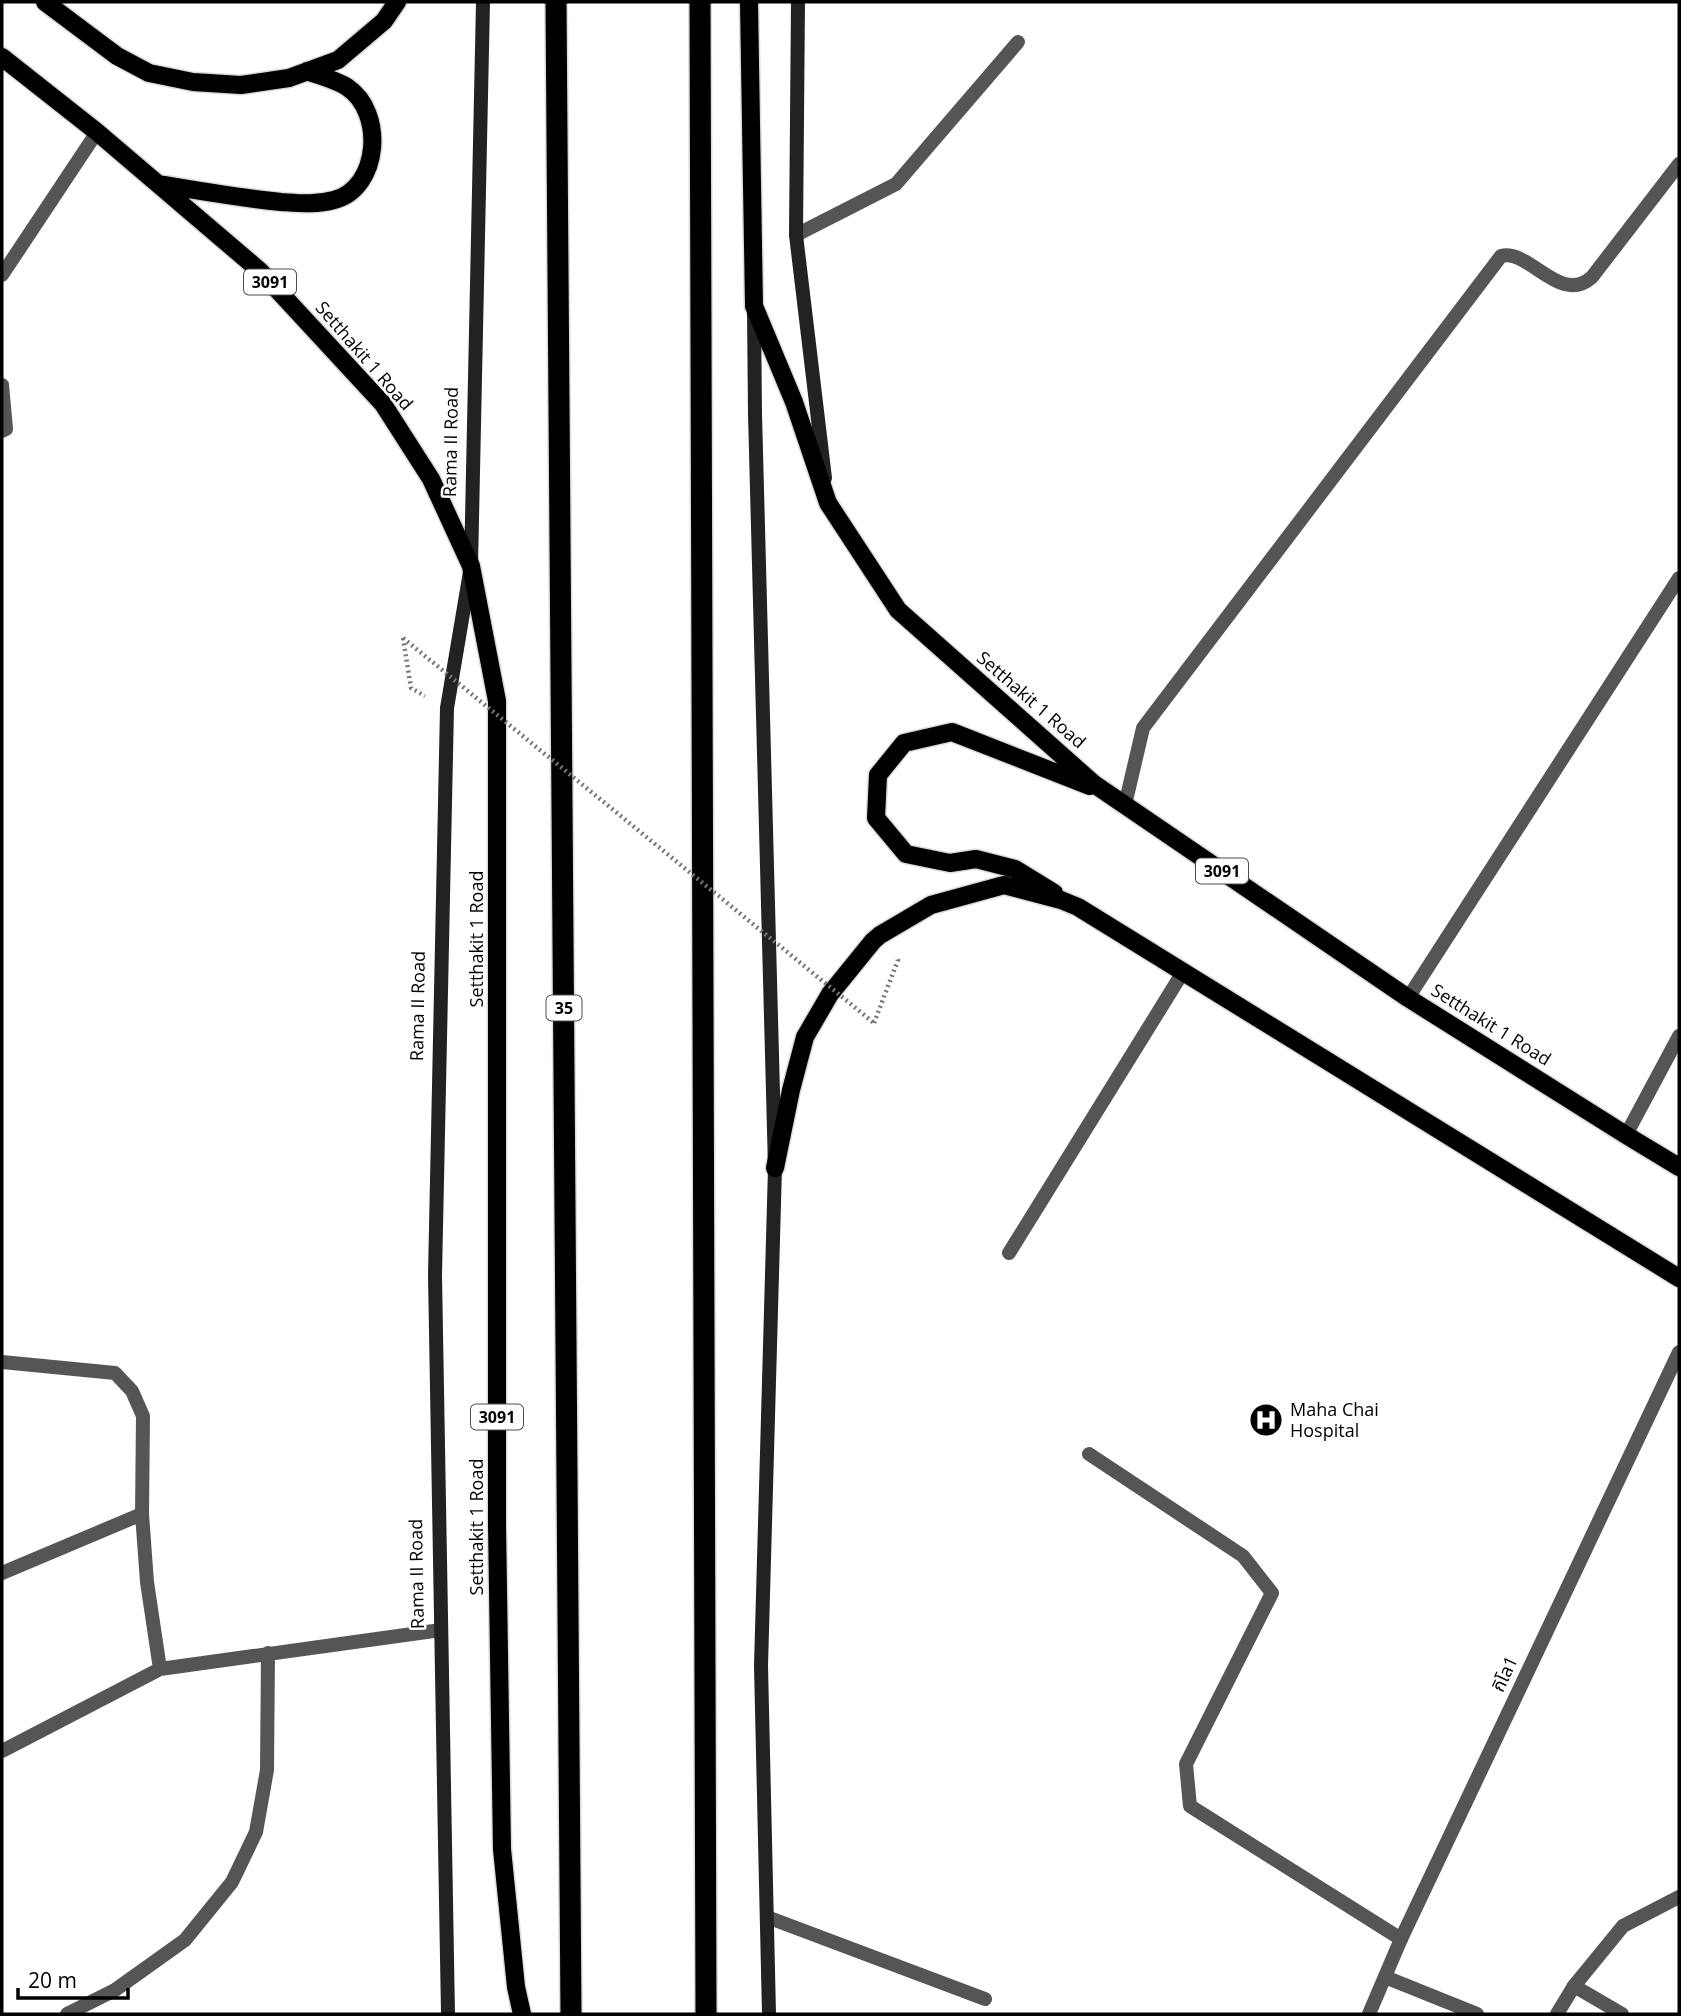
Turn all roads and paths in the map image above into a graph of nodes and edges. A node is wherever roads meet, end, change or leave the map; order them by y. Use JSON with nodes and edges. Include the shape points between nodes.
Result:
{"nodes":[{"id":1,"x":46,"y":2,"type":"edge"},
{"id":2,"x":397,"y":2,"type":"edge"},
{"id":3,"x":482,"y":2,"type":"edge"},
{"id":4,"x":556,"y":2,"type":"edge"},
{"id":5,"x":700,"y":2,"type":"edge"},
{"id":6,"x":749,"y":2,"type":"edge"},
{"id":7,"x":798,"y":2,"type":"edge"},
{"id":8,"x":1018,"y":42,"type":"dead end"},
{"id":9,"x":2,"y":57,"type":"edge"},
{"id":10,"x":307,"y":71,"type":"junction"},
{"id":11,"x":97,"y":132,"type":"junction"},
{"id":12,"x":1679,"y":164,"type":"edge"},
{"id":13,"x":158,"y":184,"type":"junction"},
{"id":14,"x":796,"y":235,"type":"junction"},
{"id":15,"x":2,"y":275,"type":"edge"},
{"id":16,"x":754,"y":306,"type":"junction"},
{"id":17,"x":2,"y":385,"type":"edge"},
{"id":18,"x":2,"y":431,"type":"edge"},
{"id":19,"x":828,"y":503,"type":"junction"},
{"id":20,"x":471,"y":566,"type":"junction"},
{"id":21,"x":1679,"y":578,"type":"edge"},
{"id":22,"x":447,"y":708,"type":"junction"},
{"id":23,"x":1110,"y":794,"type":"junction"},
{"id":24,"x":1125,"y":805,"type":"junction"},
{"id":25,"x":1078,"y":907,"type":"junction"},
{"id":26,"x":880,"y":935,"type":"junction"},
{"id":27,"x":1183,"y":972,"type":"junction"},
{"id":28,"x":1408,"y":998,"type":"junction"},
{"id":29,"x":1679,"y":1036,"type":"edge"},
{"id":30,"x":1626,"y":1135,"type":"junction"},
{"id":31,"x":1679,"y":1167,"type":"edge"},
{"id":32,"x":775,"y":1168,"type":"junction"},
{"id":33,"x":1009,"y":1253,"type":"dead end"},
{"id":34,"x":1679,"y":1278,"type":"edge"},
{"id":35,"x":1679,"y":1352,"type":"edge"},
{"id":36,"x":2,"y":1362,"type":"edge"},
{"id":37,"x":1089,"y":1454,"type":"dead end"},
{"id":38,"x":142,"y":1514,"type":"junction"},
{"id":39,"x":2,"y":1573,"type":"edge"},
{"id":40,"x":441,"y":1630,"type":"junction"},
{"id":41,"x":268,"y":1653,"type":"junction"},
{"id":42,"x":160,"y":1669,"type":"junction"},
{"id":43,"x":2,"y":1751,"type":"edge"},
{"id":44,"x":1679,"y":1897,"type":"edge"},
{"id":45,"x":767,"y":1917,"type":"junction"},
{"id":46,"x":1401,"y":1939,"type":"junction"},
{"id":47,"x":1385,"y":1977,"type":"junction"},
{"id":48,"x":1574,"y":1986,"type":"junction"},
{"id":49,"x":985,"y":1999,"type":"dead end"},
{"id":50,"x":67,"y":2014,"type":"edge"},
{"id":51,"x":448,"y":2014,"type":"edge"},
{"id":52,"x":522,"y":2014,"type":"edge"},
{"id":53,"x":571,"y":2014,"type":"edge"},
{"id":54,"x":706,"y":2014,"type":"edge"},
{"id":55,"x":769,"y":2014,"type":"edge"},
{"id":56,"x":1369,"y":2014,"type":"edge"},
{"id":57,"x":1477,"y":2014,"type":"edge"},
{"id":58,"x":1557,"y":2014,"type":"edge"},
{"id":59,"x":1622,"y":2014,"type":"edge"}],
"edges":[{"from":1,"to":10,"type":"main road","via":[[117,56],[149,73],[241,85]]},
{"from":2,"to":10,"type":"main road","via":[[384,21],[338,60]]},
{"from":3,"to":20,"type":"main road","name":"Rama II Road"},
{"from":4,"to":53,"type":"highway","number":"35"},
{"from":5,"to":54,"type":"highway"},
{"from":6,"to":16,"type":"main road","name":"Setthakit 1 Road","number":"3091"},
{"from":7,"to":14,"type":"main road"},
{"from":8,"to":14,"type":"street","via":[[896,184]]},
{"from":9,"to":11,"type":"main road","name":"Setthakit 1 Road","number":"3091"},
{"from":10,"to":13,"type":"main road","via":[[347,87],[369,113],[370,157],[351,192],[337,200],[303,204]]},
{"from":11,"to":13,"type":"main road","name":"Setthakit 1 Road","number":"3091"},
{"from":11,"to":15,"type":"street"},
{"from":12,"to":24,"type":"street","via":[[1582,284],[1558,281],[1513,255],[1502,256],[1143,728]]},
{"from":13,"to":20,"type":"main road","name":"Setthakit 1 Road","number":"3091","via":[[260,271],[383,404],[431,479]]},
{"from":14,"to":19,"type":"main road"},
{"from":16,"to":19,"type":"main road","name":"Setthakit 1 Road","number":"3091","via":[[794,402]]},
{"from":16,"to":32,"type":"main road"},
{"from":17,"to":18,"type":"street","via":[[6,429]]},
{"from":19,"to":23,"type":"main road","name":"Setthakit 1 Road","number":"3091","via":[[898,610]]},
{"from":20,"to":22,"type":"main road","name":"Rama II Road"},
{"from":20,"to":52,"type":"main road","name":"Setthakit 1 Road","number":"3091","via":[[496,701],[502,1849]]},
{"from":21,"to":28,"type":"street"},
{"from":22,"to":26,"type":"path","bridge":true,"via":[[411,688],[403,638],[874,1023],[898,960]]},
{"from":22,"to":40,"type":"main road","name":"Rama II Road","via":[[435,1275]]},
{"from":23,"to":24,"type":"main road","name":"Setthakit 1 Road","number":"3091"},
{"from":23,"to":25,"type":"main road","via":[[952,732],[904,743],[877,775],[876,818],[906,854],[950,863],[976,859],[1015,869]]},
{"from":24,"to":28,"type":"main road","name":"Setthakit 1 Road","number":"3091"},
{"from":25,"to":26,"type":"main road","via":[[1004,886],[931,905]]},
{"from":25,"to":27,"type":"main road"},
{"from":26,"to":32,"type":"main road","via":[[830,994],[805,1037]]},
{"from":27,"to":33,"type":"street"},
{"from":27,"to":34,"type":"main road"},
{"from":28,"to":30,"type":"main road","name":"Setthakit 1 Road","number":"3091"},
{"from":29,"to":30,"type":"street"},
{"from":30,"to":31,"type":"main road","name":"Setthakit 1 Road","number":"3091"},
{"from":32,"to":45,"type":"main road","via":[[761,1666]]},
{"from":35,"to":46,"type":"street","name":"กิโล1"},
{"from":36,"to":38,"type":"street","via":[[115,1373],[132,1391],[143,1416]]},
{"from":37,"to":46,"type":"street","via":[[1243,1556],[1272,1593],[1186,1765],[1190,1806]]},
{"from":38,"to":39,"type":"street"},
{"from":38,"to":42,"type":"street"},
{"from":40,"to":41,"type":"street"},
{"from":40,"to":51,"type":"main road","name":"Rama II Road"},
{"from":41,"to":42,"type":"street"},
{"from":41,"to":50,"type":"street","via":[[267,1770],[256,1832],[232,1882],[185,1940],[115,1990]]},
{"from":42,"to":43,"type":"street"},
{"from":44,"to":48,"type":"street","via":[[1623,1926]]},
{"from":45,"to":49,"type":"street"},
{"from":45,"to":55,"type":"main road"},
{"from":46,"to":47,"type":"street","name":"กิโล1"},
{"from":47,"to":56,"type":"street","name":"กิโล1"},
{"from":47,"to":57,"type":"street"},
{"from":48,"to":58,"type":"street"},
{"from":48,"to":59,"type":"street"}]}
